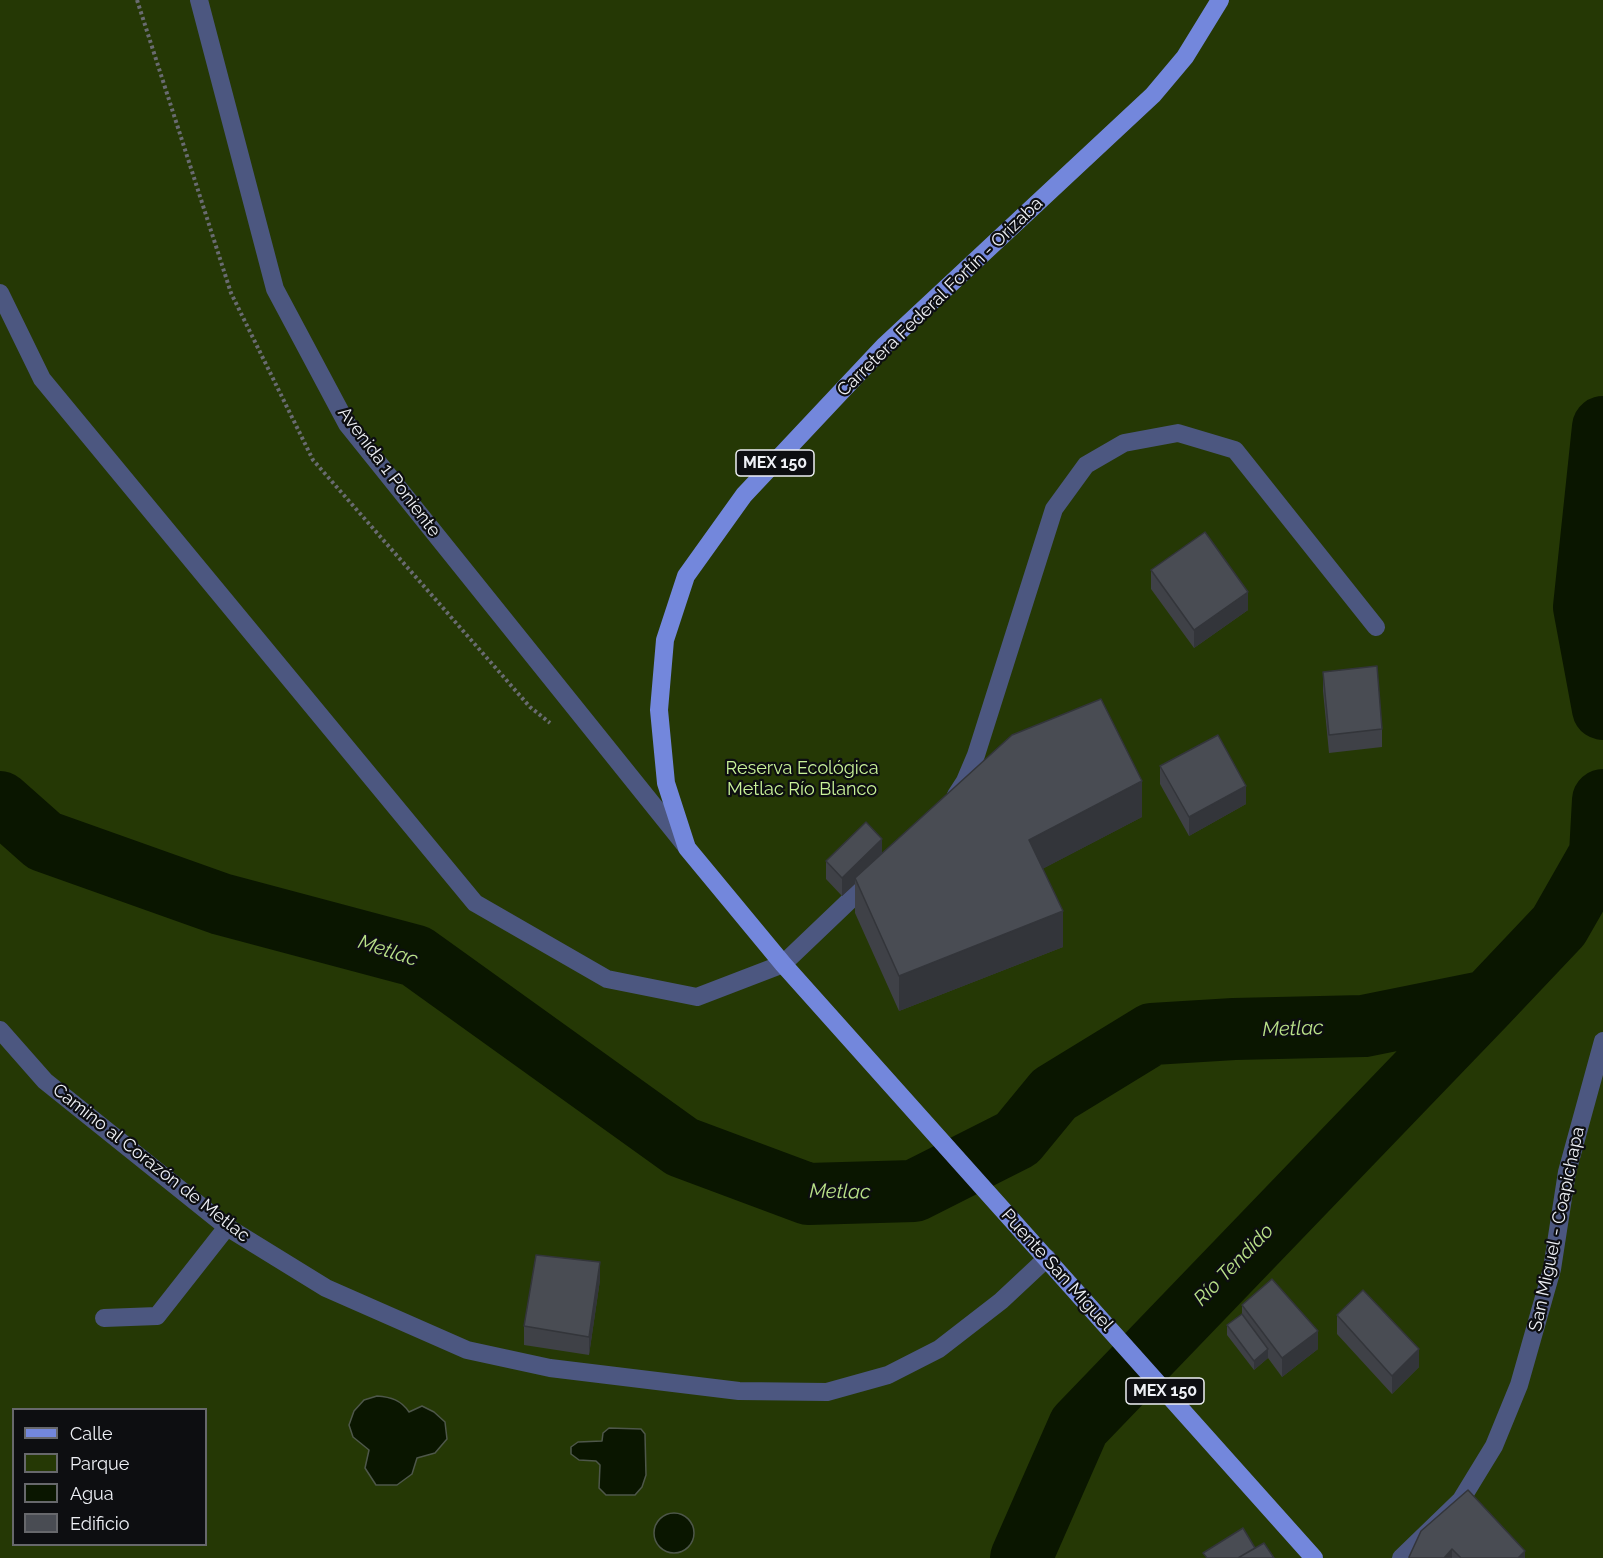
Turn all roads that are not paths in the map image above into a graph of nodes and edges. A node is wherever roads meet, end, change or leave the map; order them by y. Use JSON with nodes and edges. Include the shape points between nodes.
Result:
{"nodes":[{"id":1,"x":199,"y":0,"type":"edge"},
{"id":2,"x":1220,"y":0,"type":"edge"},
{"id":3,"x":0,"y":293,"type":"edge"},
{"id":4,"x":1376,"y":627,"type":"dead end"},
{"id":5,"x":942,"y":812,"type":"edge"},
{"id":6,"x":687,"y":848,"type":"junction"},
{"id":7,"x":883,"y":868,"type":"edge"},
{"id":8,"x":783,"y":964,"type":"junction"},
{"id":9,"x":830,"y":1017,"type":"joint"},
{"id":10,"x":0,"y":1030,"type":"edge"},
{"id":11,"x":1603,"y":1041,"type":"edge"},
{"id":12,"x":227,"y":1227,"type":"junction"},
{"id":13,"x":1047,"y":1258,"type":"junction"},
{"id":14,"x":104,"y":1318,"type":"dead end"},
{"id":15,"x":1314,"y":1558,"type":"edge"},
{"id":16,"x":1401,"y":1558,"type":"edge"}],
"edges":[{"from":1,"to":6,"type":"street","name":"Avenida 1 Poniente","via":[[275,289],[347,424]]},
{"from":2,"to":6,"type":"main road","name":"Carretera Federal Fortín - Orizaba","number":"MEX 150","via":[[1185,57],[1153,95],[885,345],[744,495],[686,576],[665,640],[659,710],[666,783]]},
{"from":3,"to":8,"type":"street","via":[[42,379],[474,903],[607,979],[674,993],[697,997]]},
{"from":4,"to":5,"type":"street","via":[[1235,450],[1178,433],[1124,443],[1086,465],[1054,509],[976,755],[965,781]]},
{"from":6,"to":8,"type":"main road","name":"Carretera Federal Fortín - Orizaba","number":"MEX 150"},
{"from":7,"to":8,"type":"street"},
{"from":8,"to":9,"type":"main road","name":"Carretera Federal Fortín - Orizaba","number":"MEX 150"},
{"from":9,"to":13,"type":"main road","name":"Puente San Miguel","number":"MEX 150"},
{"from":10,"to":12,"type":"street","name":"Camino al Corazón de Metlac","via":[[45,1081]]},
{"from":11,"to":16,"type":"street","name":"San Miguel - Coapichapa","via":[[1567,1172],[1552,1269],[1519,1385],[1494,1446],[1461,1500]]},
{"from":12,"to":13,"type":"street","name":"Camino al Corazón de Metlac","via":[[326,1288],[467,1350],[549,1368],[739,1391],[827,1392],[888,1375],[939,1349]]},
{"from":12,"to":14,"type":"street","via":[[157,1316]]},
{"from":13,"to":15,"type":"main road","name":"Puente San Miguel","number":"MEX 150"}]}
